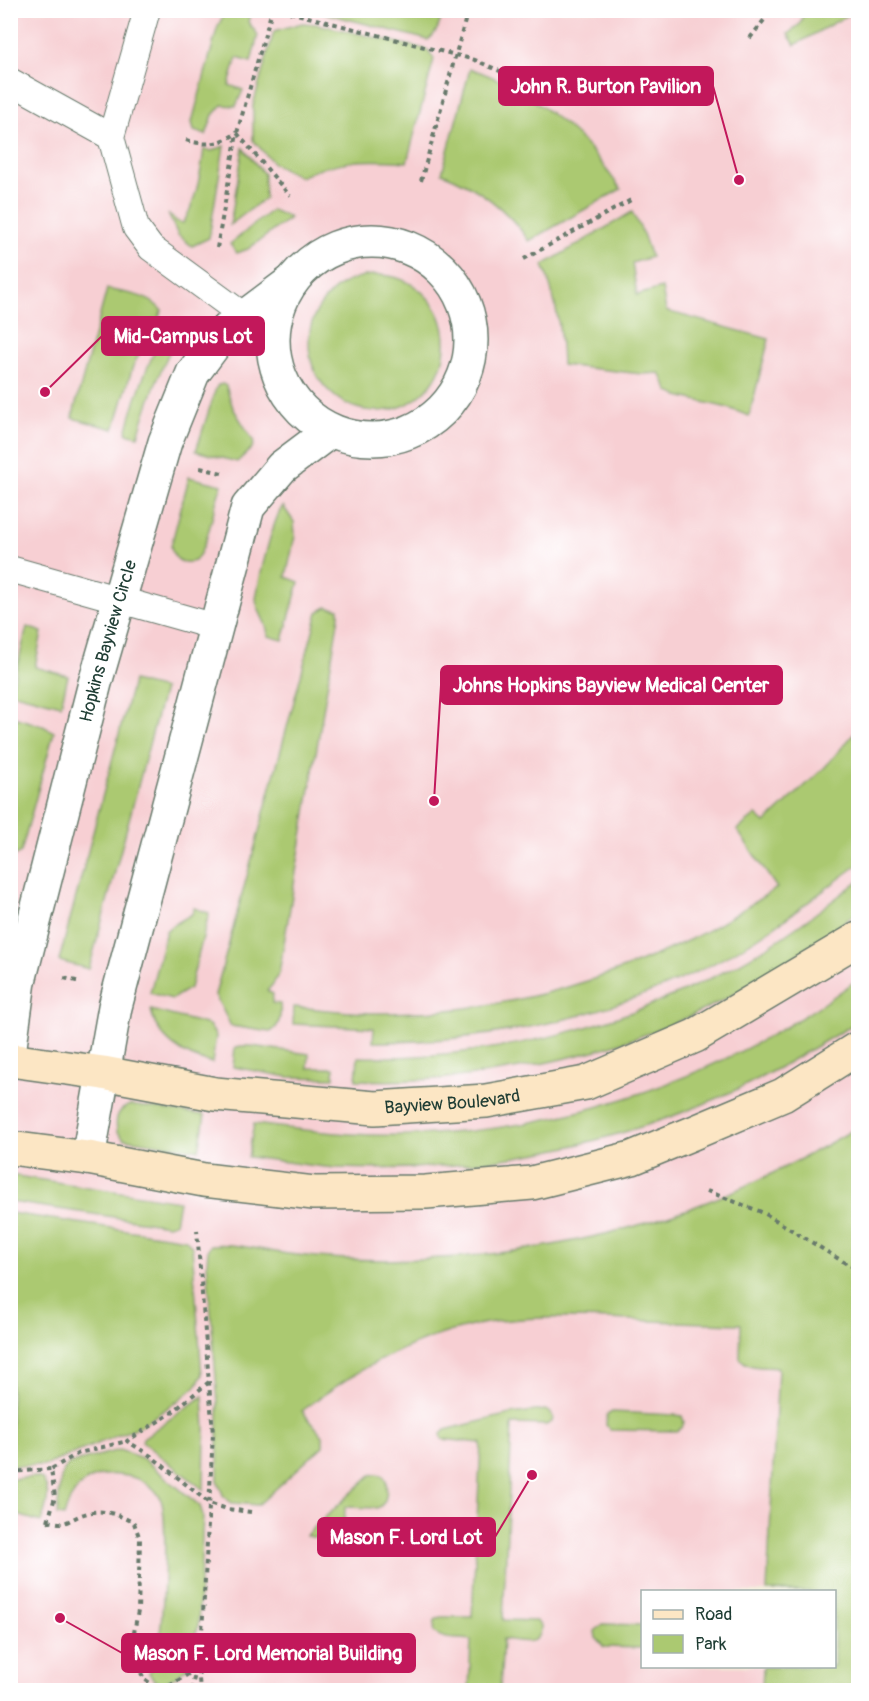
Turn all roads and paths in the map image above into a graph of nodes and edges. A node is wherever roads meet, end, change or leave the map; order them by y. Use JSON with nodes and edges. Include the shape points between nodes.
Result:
{"nodes":[{"id":1,"x":147,"y":10,"type":"edge"},
{"id":2,"x":272,"y":10,"type":"edge"},
{"id":3,"x":281,"y":10,"type":"edge"},
{"id":4,"x":468,"y":10,"type":"edge"},
{"id":5,"x":772,"y":10,"type":"edge"},
{"id":6,"x":750,"y":38,"type":"dead end"},
{"id":7,"x":456,"y":55,"type":"junction"},
{"id":8,"x":10,"y":81,"type":"edge"},
{"id":9,"x":533,"y":89,"type":"dead end"},
{"id":10,"x":237,"y":133,"type":"junction"},
{"id":11,"x":111,"y":137,"type":"junction"},
{"id":12,"x":186,"y":140,"type":"dead end"},
{"id":13,"x":421,"y":181,"type":"dead end"},
{"id":14,"x":290,"y":196,"type":"dead end"},
{"id":15,"x":631,"y":200,"type":"dead end"},
{"id":16,"x":217,"y":249,"type":"dead end"},
{"id":17,"x":524,"y":259,"type":"dead end"},
{"id":18,"x":291,"y":282,"type":"junction"},
{"id":19,"x":244,"y":316,"type":"junction"},
{"id":20,"x":330,"y":431,"type":"junction"},
{"id":21,"x":189,"y":465,"type":"dead end"},
{"id":22,"x":223,"y":473,"type":"dead end"},
{"id":23,"x":10,"y":569,"type":"edge"},
{"id":24,"x":120,"y":600,"type":"junction"},
{"id":25,"x":216,"y":627,"type":"junction"},
{"id":26,"x":858,"y":939,"type":"edge"},
{"id":27,"x":61,"y":977,"type":"dead end"},
{"id":28,"x":82,"y":982,"type":"dead end"},
{"id":29,"x":10,"y":1046,"type":"edge"},
{"id":30,"x":858,"y":1048,"type":"edge"},
{"id":31,"x":10,"y":1060,"type":"edge"},
{"id":32,"x":103,"y":1073,"type":"junction"},
{"id":33,"x":10,"y":1148,"type":"edge"},
{"id":34,"x":88,"y":1158,"type":"junction"},
{"id":35,"x":707,"y":1191,"type":"dead end"},
{"id":36,"x":197,"y":1230,"type":"dead end"},
{"id":37,"x":858,"y":1269,"type":"edge"},
{"id":38,"x":210,"y":1382,"type":"junction"},
{"id":39,"x":127,"y":1441,"type":"junction"},
{"id":40,"x":51,"y":1469,"type":"junction"},
{"id":41,"x":10,"y":1472,"type":"edge"},
{"id":42,"x":209,"y":1503,"type":"junction"},
{"id":43,"x":251,"y":1512,"type":"dead end"},
{"id":44,"x":198,"y":1668,"type":"junction"},
{"id":45,"x":191,"y":1690,"type":"edge"},
{"id":46,"x":200,"y":1690,"type":"edge"}],
"edges":[{"from":1,"to":11,"type":"lane"},
{"from":2,"to":10,"type":"path"},
{"from":3,"to":7,"type":"path"},
{"from":4,"to":7,"type":"path"},
{"from":5,"to":6,"type":"path"},
{"from":7,"to":9,"type":"path","via":[[502,72]]},
{"from":7,"to":13,"type":"path"},
{"from":8,"to":11,"type":"lane"},
{"from":10,"to":12,"type":"path","via":[[203,145]]},
{"from":10,"to":14,"type":"path"},
{"from":10,"to":16,"type":"path"},
{"from":11,"to":19,"type":"lane","via":[[136,228],[151,248]]},
{"from":15,"to":17,"type":"path"},
{"from":18,"to":19,"type":"street","name":"Hopkins Bayview Circle"},
{"from":18,"to":20,"type":"street","name":"Hopkins Bayview Circle","via":[[278,308],[273,337],[276,366],[287,393],[305,415]]},
{"from":18,"to":20,"type":"street","name":"Hopkins Bayview Circle","via":[[316,258],[347,244],[381,241],[415,250],[442,270],[462,298],[465,309],[471,332],[468,366],[453,397],[429,422],[397,436],[363,440]]},
{"from":19,"to":24,"type":"street","name":"Hopkins Bayview Circle","via":[[223,333],[193,373],[165,442]]},
{"from":20,"to":25,"type":"street","via":[[282,467],[248,507]]},
{"from":21,"to":22,"type":"path"},
{"from":23,"to":24,"type":"lane"},
{"from":24,"to":25,"type":"lane"},
{"from":24,"to":29,"type":"street","name":"Hopkins Bayview Circle","via":[[19,981]]},
{"from":25,"to":32,"type":"street","via":[[115,1007]]},
{"from":26,"to":32,"type":"street","name":"Bayview Boulevard","via":[[684,1041],[586,1083],[486,1101],[375,1108],[215,1094]]},
{"from":27,"to":28,"type":"path"},
{"from":30,"to":34,"type":"street","via":[[783,1095],[693,1133],[632,1158],[532,1183],[426,1192],[314,1194],[204,1180]]},
{"from":31,"to":32,"type":"street","name":"Bayview Boulevard"},
{"from":32,"to":34,"type":"street"},
{"from":33,"to":34,"type":"street"},
{"from":35,"to":37,"type":"path","via":[[764,1213]]},
{"from":36,"to":38,"type":"path"},
{"from":38,"to":39,"type":"path"},
{"from":38,"to":42,"type":"path","via":[[213,1434]]},
{"from":39,"to":40,"type":"path","via":[[79,1453]]},
{"from":39,"to":42,"type":"path"},
{"from":40,"to":41,"type":"path"},
{"from":40,"to":44,"type":"path","via":[[55,1497],[48,1522],[69,1523],[101,1510],[134,1522],[140,1539],[138,1611],[133,1638],[135,1660],[144,1679],[158,1688],[166,1688]]},
{"from":42,"to":43,"type":"path"},
{"from":42,"to":44,"type":"path"},
{"from":44,"to":45,"type":"path"},
{"from":44,"to":46,"type":"path"}]}
